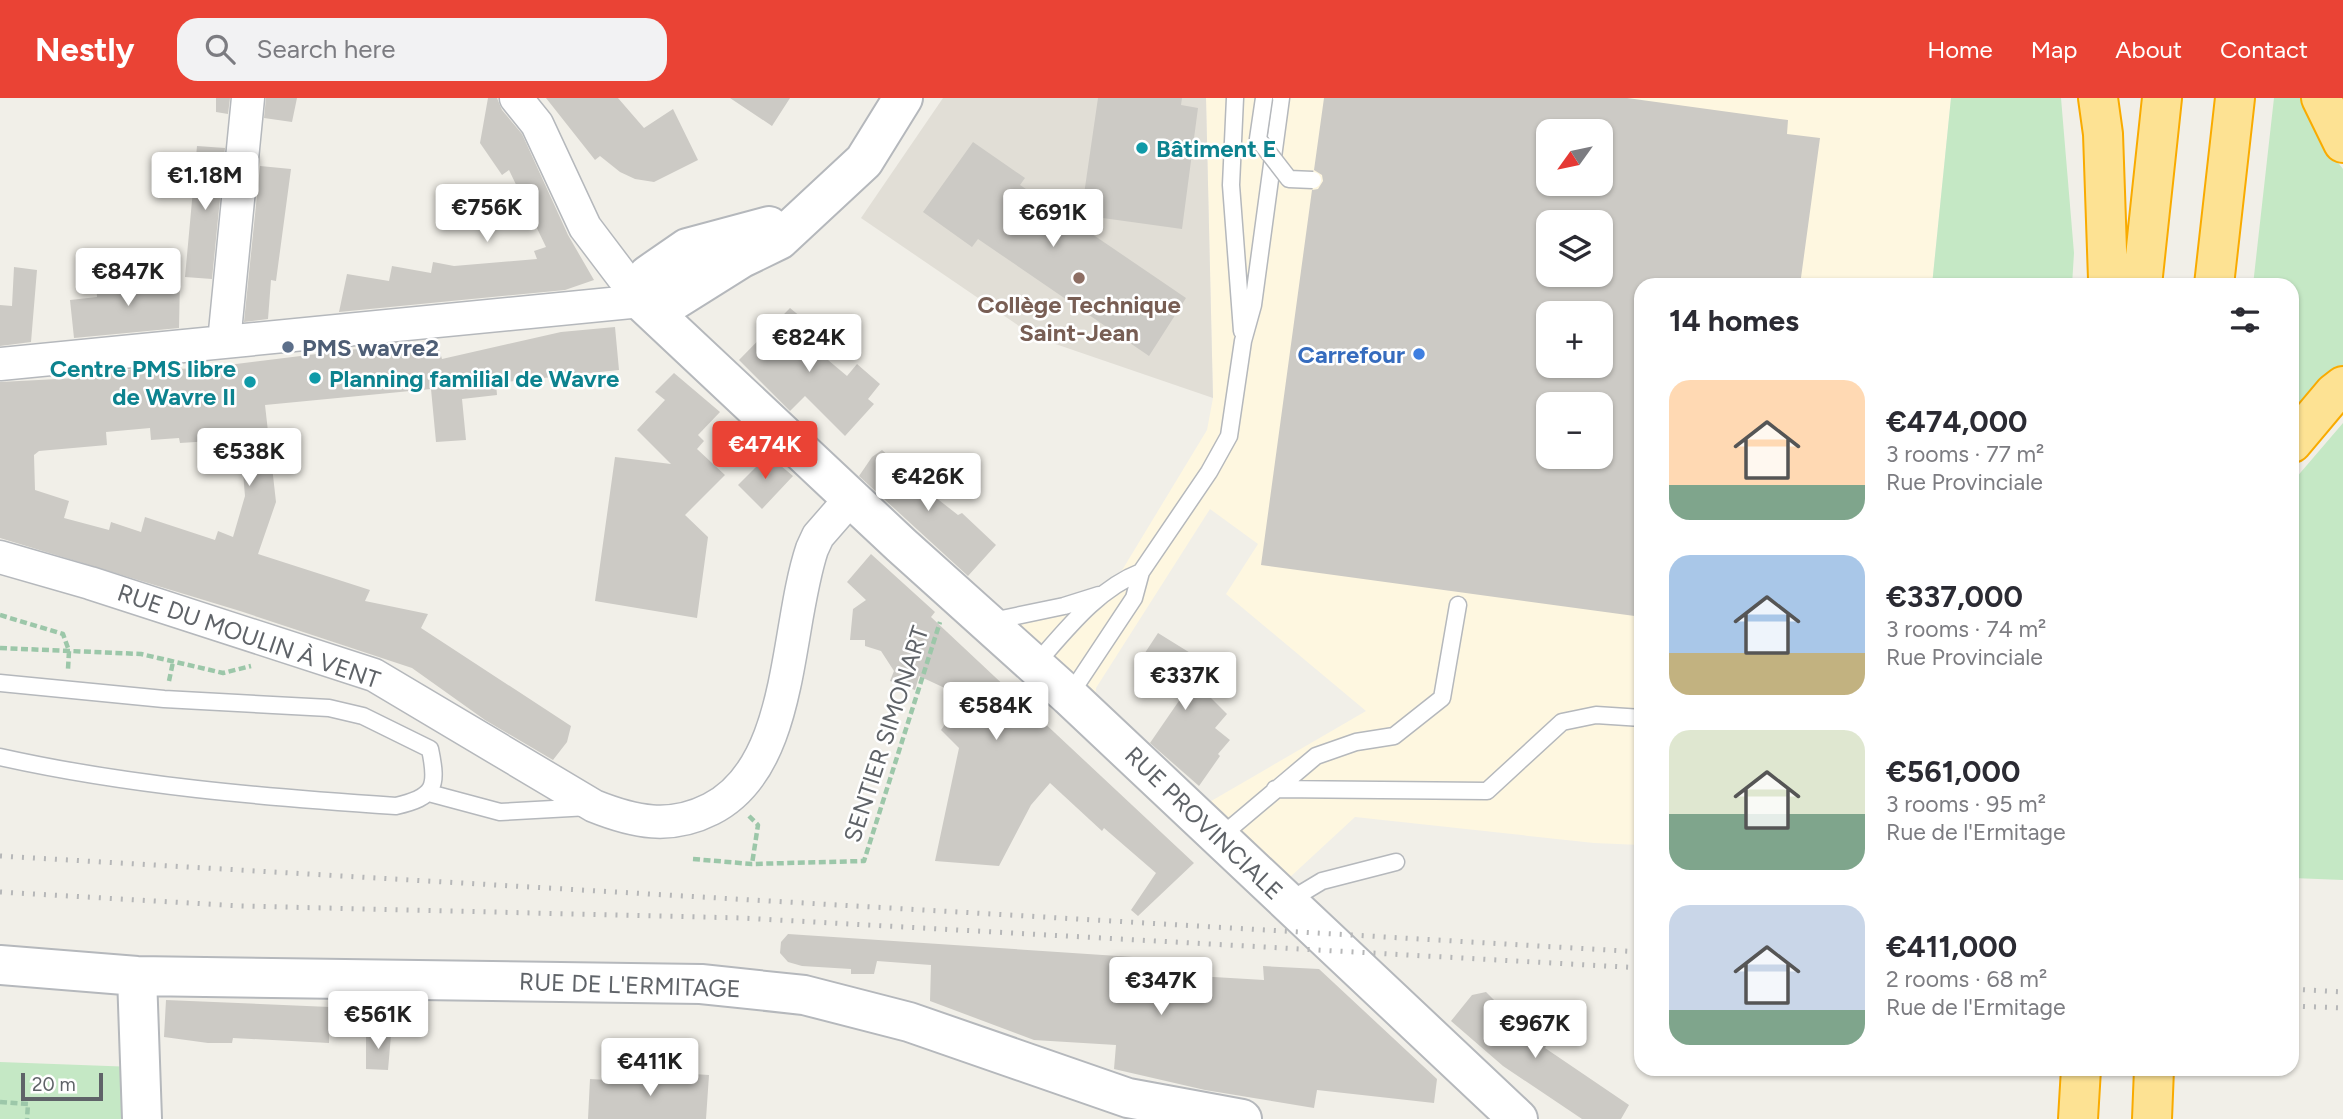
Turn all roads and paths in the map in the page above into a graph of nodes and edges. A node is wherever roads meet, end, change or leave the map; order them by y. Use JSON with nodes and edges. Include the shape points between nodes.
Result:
{"nodes":[{"id":1,"x":248,"y":98,"type":"edge"},
{"id":2,"x":516,"y":98,"type":"edge"},
{"id":3,"x":903,"y":98,"type":"edge"},
{"id":4,"x":1235,"y":98,"type":"edge"},
{"id":5,"x":1264,"y":98,"type":"edge"},
{"id":6,"x":1280,"y":98,"type":"edge"},
{"id":7,"x":2098,"y":98,"type":"edge"},
{"id":8,"x":2162,"y":98,"type":"edge"},
{"id":9,"x":2235,"y":98,"type":"edge"},
{"id":10,"x":2321,"y":98,"type":"edge"},
{"id":11,"x":2343,"y":143,"type":"edge"},
{"id":12,"x":1313,"y":180,"type":"dead end"},
{"id":13,"x":2108,"y":278,"type":"edge"},
{"id":14,"x":2143,"y":278,"type":"edge"},
{"id":15,"x":2215,"y":278,"type":"edge"},
{"id":16,"x":641,"y":301,"type":"junction"},
{"id":17,"x":1243,"y":341,"type":"junction"},
{"id":18,"x":224,"y":342,"type":"junction"},
{"id":19,"x":0,"y":364,"type":"edge"},
{"id":20,"x":2343,"y":386,"type":"edge"},
{"id":21,"x":2299,"y":435,"type":"edge"},
{"id":22,"x":852,"y":498,"type":"junction"},
{"id":23,"x":0,"y":557,"type":"edge"},
{"id":24,"x":1141,"y":572,"type":"junction"},
{"id":25,"x":1105,"y":593,"type":"junction"},
{"id":26,"x":956,"y":594,"type":"junction"},
{"id":27,"x":1458,"y":604,"type":"dead end"},
{"id":28,"x":0,"y":615,"type":"edge"},
{"id":29,"x":988,"y":621,"type":"junction"},
{"id":30,"x":0,"y":648,"type":"edge"},
{"id":31,"x":69,"y":651,"type":"junction"},
{"id":32,"x":257,"y":665,"type":"dead end"},
{"id":33,"x":1035,"y":665,"type":"junction"},
{"id":34,"x":0,"y":682,"type":"edge"},
{"id":35,"x":68,"y":688,"type":"junction"},
{"id":36,"x":1069,"y":696,"type":"junction"},
{"id":37,"x":1634,"y":717,"type":"edge"},
{"id":38,"x":0,"y":757,"type":"edge"},
{"id":39,"x":1275,"y":789,"type":"junction"},
{"id":40,"x":429,"y":793,"type":"junction"},
{"id":41,"x":732,"y":796,"type":"junction"},
{"id":42,"x":594,"y":806,"type":"junction"},
{"id":43,"x":1220,"y":837,"type":"junction"},
{"id":44,"x":693,"y":859,"type":"dead end"},
{"id":45,"x":1396,"y":862,"type":"dead end"},
{"id":46,"x":752,"y":864,"type":"junction"},
{"id":47,"x":1287,"y":902,"type":"junction"},
{"id":48,"x":0,"y":965,"type":"edge"},
{"id":49,"x":137,"y":976,"type":"junction"},
{"id":50,"x":2081,"y":1076,"type":"edge"},
{"id":51,"x":2154,"y":1076,"type":"edge"},
{"id":52,"x":0,"y":1101,"type":"edge"},
{"id":53,"x":27,"y":1119,"type":"edge"},
{"id":54,"x":142,"y":1119,"type":"edge"},
{"id":55,"x":1242,"y":1119,"type":"edge"},
{"id":56,"x":1518,"y":1119,"type":"edge"},
{"id":57,"x":2078,"y":1119,"type":"edge"},
{"id":58,"x":2152,"y":1119,"type":"edge"}],
"edges":[{"from":1,"to":18,"type":"street"},
{"from":2,"to":16,"type":"street","via":[[537,124],[585,227]]},
{"from":3,"to":16,"type":"street","via":[[864,161],[779,240],[675,300]]},
{"from":4,"to":17,"type":"lane","via":[[1231,186]]},
{"from":5,"to":12,"type":"lane","bridge":true,"via":[[1258,139],[1289,179]]},
{"from":6,"to":17,"type":"lane","via":[[1253,305]]},
{"from":7,"to":13,"type":"highway"},
{"from":8,"to":14,"type":"highway"},
{"from":9,"to":15,"type":"highway"},
{"from":10,"to":11,"type":"highway"},
{"from":16,"to":18,"type":"street"},
{"from":16,"to":22,"type":"street","name":"RUE PROVINCIALE"},
{"from":17,"to":24,"type":"lane","via":[[1229,436]]},
{"from":18,"to":19,"type":"street"},
{"from":20,"to":21,"type":"highway"},
{"from":22,"to":26,"type":"street","name":"RUE PROVINCIALE"},
{"from":22,"to":41,"type":"street","via":[[812,549],[773,733],[755,771]]},
{"from":23,"to":42,"type":"street","name":"RUE DU MOULIN À VENT","via":[[374,675]]},
{"from":24,"to":25,"type":"lane"},
{"from":24,"to":36,"type":"lane","via":[[1134,598]]},
{"from":25,"to":29,"type":"lane"},
{"from":25,"to":33,"type":"lane"},
{"from":26,"to":29,"type":"street","name":"RUE PROVINCIALE"},
{"from":26,"to":46,"type":"path","name":"SENTIER SIMONART","via":[[939,625],[864,861]]},
{"from":27,"to":39,"type":"lane","via":[[1442,698],[1394,736],[1356,742],[1316,756]]},
{"from":28,"to":31,"type":"path","via":[[63,634]]},
{"from":29,"to":33,"type":"street","name":"RUE PROVINCIALE"},
{"from":30,"to":31,"type":"path"},
{"from":31,"to":32,"type":"path","via":[[141,654],[223,673]]},
{"from":31,"to":35,"type":"path"},
{"from":33,"to":36,"type":"street","name":"RUE PROVINCIALE"},
{"from":34,"to":35,"type":"lane"},
{"from":35,"to":40,"type":"lane","via":[[164,699],[329,708],[363,716],[430,749],[436,777]]},
{"from":36,"to":43,"type":"street","name":"RUE PROVINCIALE"},
{"from":37,"to":39,"type":"lane","via":[[1596,715],[1562,722],[1487,791]]},
{"from":38,"to":40,"type":"lane","via":[[64,772],[260,797],[396,806]]},
{"from":39,"to":43,"type":"lane"},
{"from":40,"to":42,"type":"lane","via":[[500,812]]},
{"from":41,"to":42,"type":"street","via":[[701,815],[656,823],[629,820]]},
{"from":41,"to":46,"type":"path","via":[[758,825]]},
{"from":43,"to":47,"type":"street","name":"RUE PROVINCIALE"},
{"from":44,"to":46,"type":"path","name":"SENTIER SIMONART"},
{"from":45,"to":47,"type":"lane","via":[[1322,881]]},
{"from":47,"to":56,"type":"street","name":"RUE PROVINCIALE"},
{"from":48,"to":49,"type":"street","name":"RUE DE L'ERMITAGE"},
{"from":49,"to":54,"type":"street"},
{"from":49,"to":55,"type":"street","name":"RUE DE L'ERMITAGE","via":[[701,984],[804,995],[909,1022],[1128,1098]]},
{"from":50,"to":57,"type":"highway"},
{"from":51,"to":58,"type":"highway"},
{"from":52,"to":53,"type":"path","via":[[28,1104]]}]}
